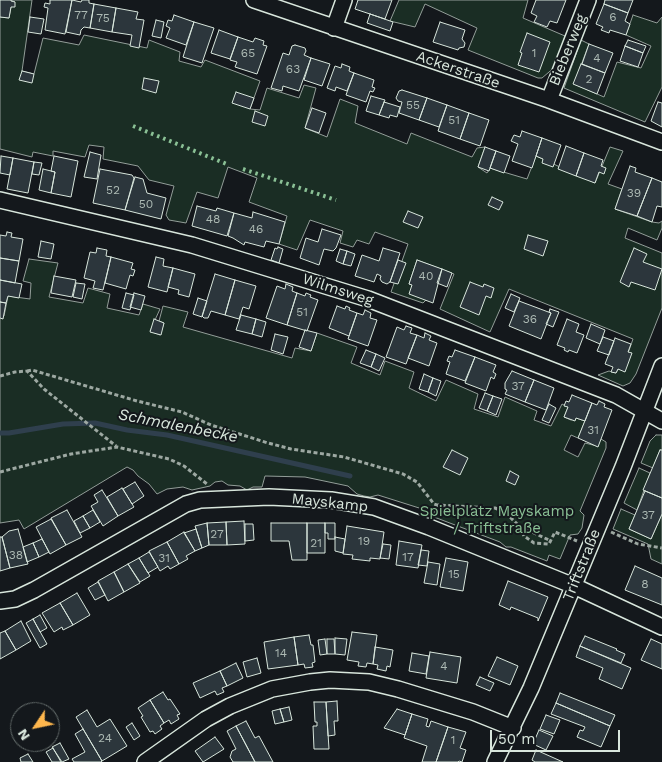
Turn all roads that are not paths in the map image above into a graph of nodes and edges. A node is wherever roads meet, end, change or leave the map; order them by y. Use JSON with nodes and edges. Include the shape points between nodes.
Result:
{"nodes":[{"id":1,"x":254,"y":0,"type":"edge"},
{"id":2,"x":344,"y":0,"type":"edge"},
{"id":3,"x":588,"y":0,"type":"edge"},
{"id":4,"x":334,"y":28,"type":"junction"},
{"id":5,"x":548,"y":100,"type":"junction"},
{"id":6,"x":662,"y":142,"type":"edge"},
{"id":7,"x":0,"y":200,"type":"edge"},
{"id":8,"x":662,"y":366,"type":"edge"},
{"id":9,"x":645,"y":411,"type":"junction"},
{"id":10,"x":662,"y":421,"type":"edge"},
{"id":11,"x":574,"y":586,"type":"junction"},
{"id":12,"x":0,"y":601,"type":"edge"},
{"id":13,"x":662,"y":627,"type":"edge"},
{"id":14,"x":513,"y":728,"type":"junction"},
{"id":15,"x":145,"y":762,"type":"edge"},
{"id":16,"x":495,"y":762,"type":"edge"}],
"edges":[{"from":1,"to":4,"type":"street","name":"Ackerstraße"},
{"from":2,"to":4,"type":"street"},
{"from":3,"to":5,"type":"street","name":"Bieberweg"},
{"from":4,"to":5,"type":"street","name":"Ackerstraße"},
{"from":5,"to":6,"type":"street","name":"Ackerstraße"},
{"from":7,"to":9,"type":"street","name":"Wilmsweg","via":[[192,245],[368,299],[616,395]]},
{"from":8,"to":9,"type":"street","name":"Triftstraße"},
{"from":9,"to":10,"type":"street","name":"Wilmsweg"},
{"from":9,"to":11,"type":"street","name":"Triftstraße"},
{"from":11,"to":12,"type":"street","name":"Mayskamp","via":[[374,507],[331,500],[221,498],[186,504],[34,590]]},
{"from":11,"to":13,"type":"street","name":"Mayskamp"},
{"from":11,"to":14,"type":"street","name":"Triftstraße"},
{"from":14,"to":15,"type":"street","via":[[473,712],[369,682],[310,682],[272,689],[230,706]]},
{"from":14,"to":16,"type":"street","name":"Triftstraße"}]}
